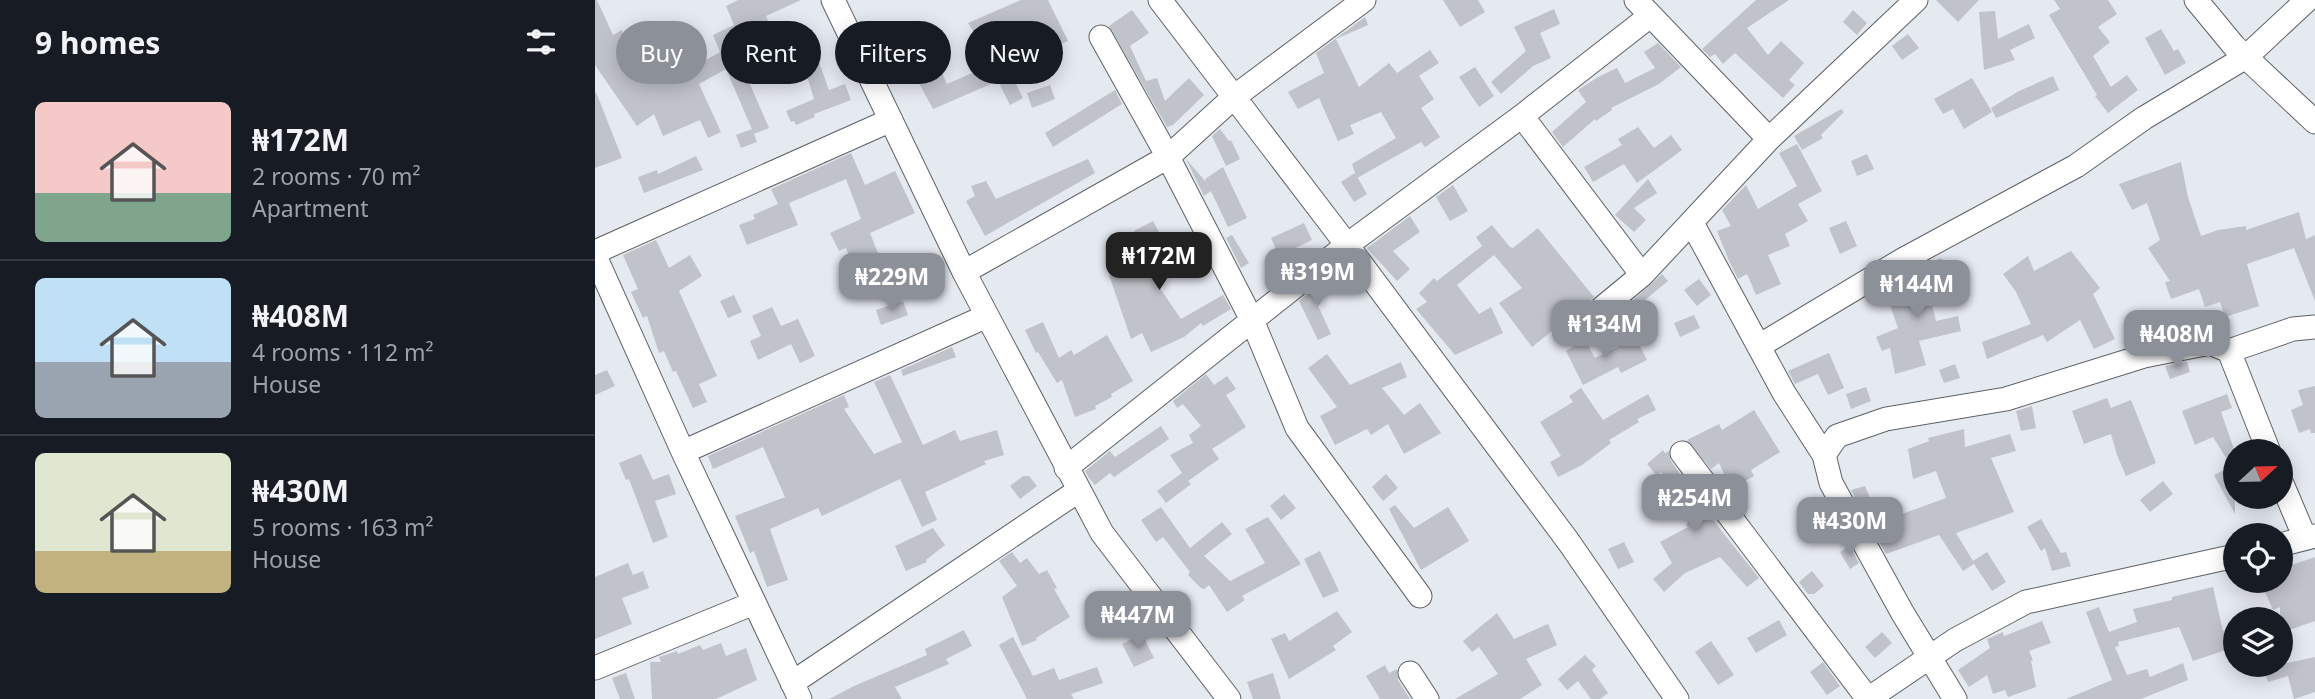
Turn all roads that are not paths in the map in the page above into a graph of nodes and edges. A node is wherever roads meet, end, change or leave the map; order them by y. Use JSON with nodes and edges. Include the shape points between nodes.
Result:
{"nodes":[{"id":1,"x":833,"y":0,"type":"edge"},
{"id":2,"x":1160,"y":0,"type":"edge"},
{"id":3,"x":1917,"y":0,"type":"edge"},
{"id":4,"x":2196,"y":0,"type":"edge"},
{"id":5,"x":2307,"y":0,"type":"edge"},
{"id":6,"x":1350,"y":4,"type":"edge"},
{"id":7,"x":1643,"y":8,"type":"edge"},
{"id":8,"x":1101,"y":37,"type":"dead end"},
{"id":9,"x":2246,"y":57,"type":"junction"},
{"id":10,"x":1234,"y":97,"type":"junction"},
{"id":11,"x":1522,"y":116,"type":"junction"},
{"id":12,"x":891,"y":120,"type":"junction"},
{"id":13,"x":2315,"y":122,"type":"edge"},
{"id":14,"x":1769,"y":139,"type":"junction"},
{"id":15,"x":1168,"y":157,"type":"junction"},
{"id":16,"x":1692,"y":223,"type":"junction"},
{"id":17,"x":1347,"y":245,"type":"junction"},
{"id":18,"x":595,"y":254,"type":"edge"},
{"id":19,"x":964,"y":272,"type":"junction"},
{"id":20,"x":1642,"y":275,"type":"junction"},
{"id":21,"x":986,"y":316,"type":"junction"},
{"id":22,"x":1252,"y":320,"type":"junction"},
{"id":23,"x":2315,"y":327,"type":"edge"},
{"id":24,"x":1573,"y":332,"type":"dead end"},
{"id":25,"x":1759,"y":346,"type":"junction"},
{"id":26,"x":2229,"y":351,"type":"junction"},
{"id":27,"x":2264,"y":439,"type":"edge"},
{"id":28,"x":683,"y":452,"type":"junction"},
{"id":29,"x":1682,"y":453,"type":"dead end"},
{"id":30,"x":1824,"y":455,"type":"junction"},
{"id":31,"x":1066,"y":468,"type":"junction"},
{"id":32,"x":1078,"y":491,"type":"junction"},
{"id":33,"x":2293,"y":504,"type":"edge"},
{"id":34,"x":2310,"y":537,"type":"edge"},
{"id":35,"x":2293,"y":542,"type":"edge"},
{"id":36,"x":2223,"y":559,"type":"edge"},
{"id":37,"x":1420,"y":596,"type":"dead end"},
{"id":38,"x":754,"y":603,"type":"junction"},
{"id":39,"x":1929,"y":658,"type":"junction"},
{"id":40,"x":595,"y":668,"type":"edge"},
{"id":41,"x":1410,"y":673,"type":"dead end"},
{"id":42,"x":796,"y":691,"type":"edge"},
{"id":43,"x":1229,"y":699,"type":"edge"},
{"id":44,"x":1427,"y":699,"type":"edge"},
{"id":45,"x":1677,"y":699,"type":"edge"},
{"id":46,"x":1868,"y":699,"type":"edge"},
{"id":47,"x":1955,"y":699,"type":"edge"}],
"edges":[{"from":1,"to":12,"type":"street"},
{"from":2,"to":10,"type":"street"},
{"from":3,"to":14,"type":"street"},
{"from":4,"to":9,"type":"street"},
{"from":5,"to":9,"type":"street"},
{"from":6,"to":10,"type":"street"},
{"from":7,"to":11,"type":"street"},
{"from":7,"to":14,"type":"street"},
{"from":8,"to":15,"type":"street"},
{"from":9,"to":13,"type":"street"},
{"from":9,"to":25,"type":"street","via":[[2144,118],[2076,166],[1904,259]]},
{"from":10,"to":15,"type":"street"},
{"from":10,"to":17,"type":"street"},
{"from":11,"to":17,"type":"street"},
{"from":11,"to":20,"type":"street"},
{"from":12,"to":18,"type":"street"},
{"from":12,"to":19,"type":"street"},
{"from":14,"to":16,"type":"street"},
{"from":15,"to":19,"type":"street"},
{"from":15,"to":22,"type":"street"},
{"from":16,"to":20,"type":"street"},
{"from":16,"to":25,"type":"street"},
{"from":17,"to":22,"type":"street"},
{"from":17,"to":45,"type":"street","via":[[1569,541]]},
{"from":18,"to":28,"type":"street"},
{"from":19,"to":21,"type":"street"},
{"from":20,"to":24,"type":"street"},
{"from":21,"to":28,"type":"street"},
{"from":21,"to":31,"type":"street"},
{"from":22,"to":31,"type":"street"},
{"from":22,"to":37,"type":"street","via":[[1297,428]]},
{"from":23,"to":26,"type":"street","via":[[2293,329]]},
{"from":25,"to":30,"type":"street"},
{"from":26,"to":27,"type":"street"},
{"from":26,"to":30,"type":"street","via":[[2210,343],[2144,356],[2006,400],[1886,419],[1837,436]]},
{"from":28,"to":38,"type":"street"},
{"from":29,"to":46,"type":"street"},
{"from":30,"to":39,"type":"street","via":[[1831,483]]},
{"from":31,"to":32,"type":"street"},
{"from":32,"to":42,"type":"street"},
{"from":32,"to":43,"type":"street","via":[[1102,533]]},
{"from":33,"to":34,"type":"street"},
{"from":34,"to":35,"type":"street"},
{"from":36,"to":39,"type":"street","via":[[2026,603]]},
{"from":38,"to":40,"type":"street"},
{"from":38,"to":42,"type":"street"},
{"from":39,"to":46,"type":"street"},
{"from":39,"to":47,"type":"street"},
{"from":41,"to":44,"type":"street"}]}
